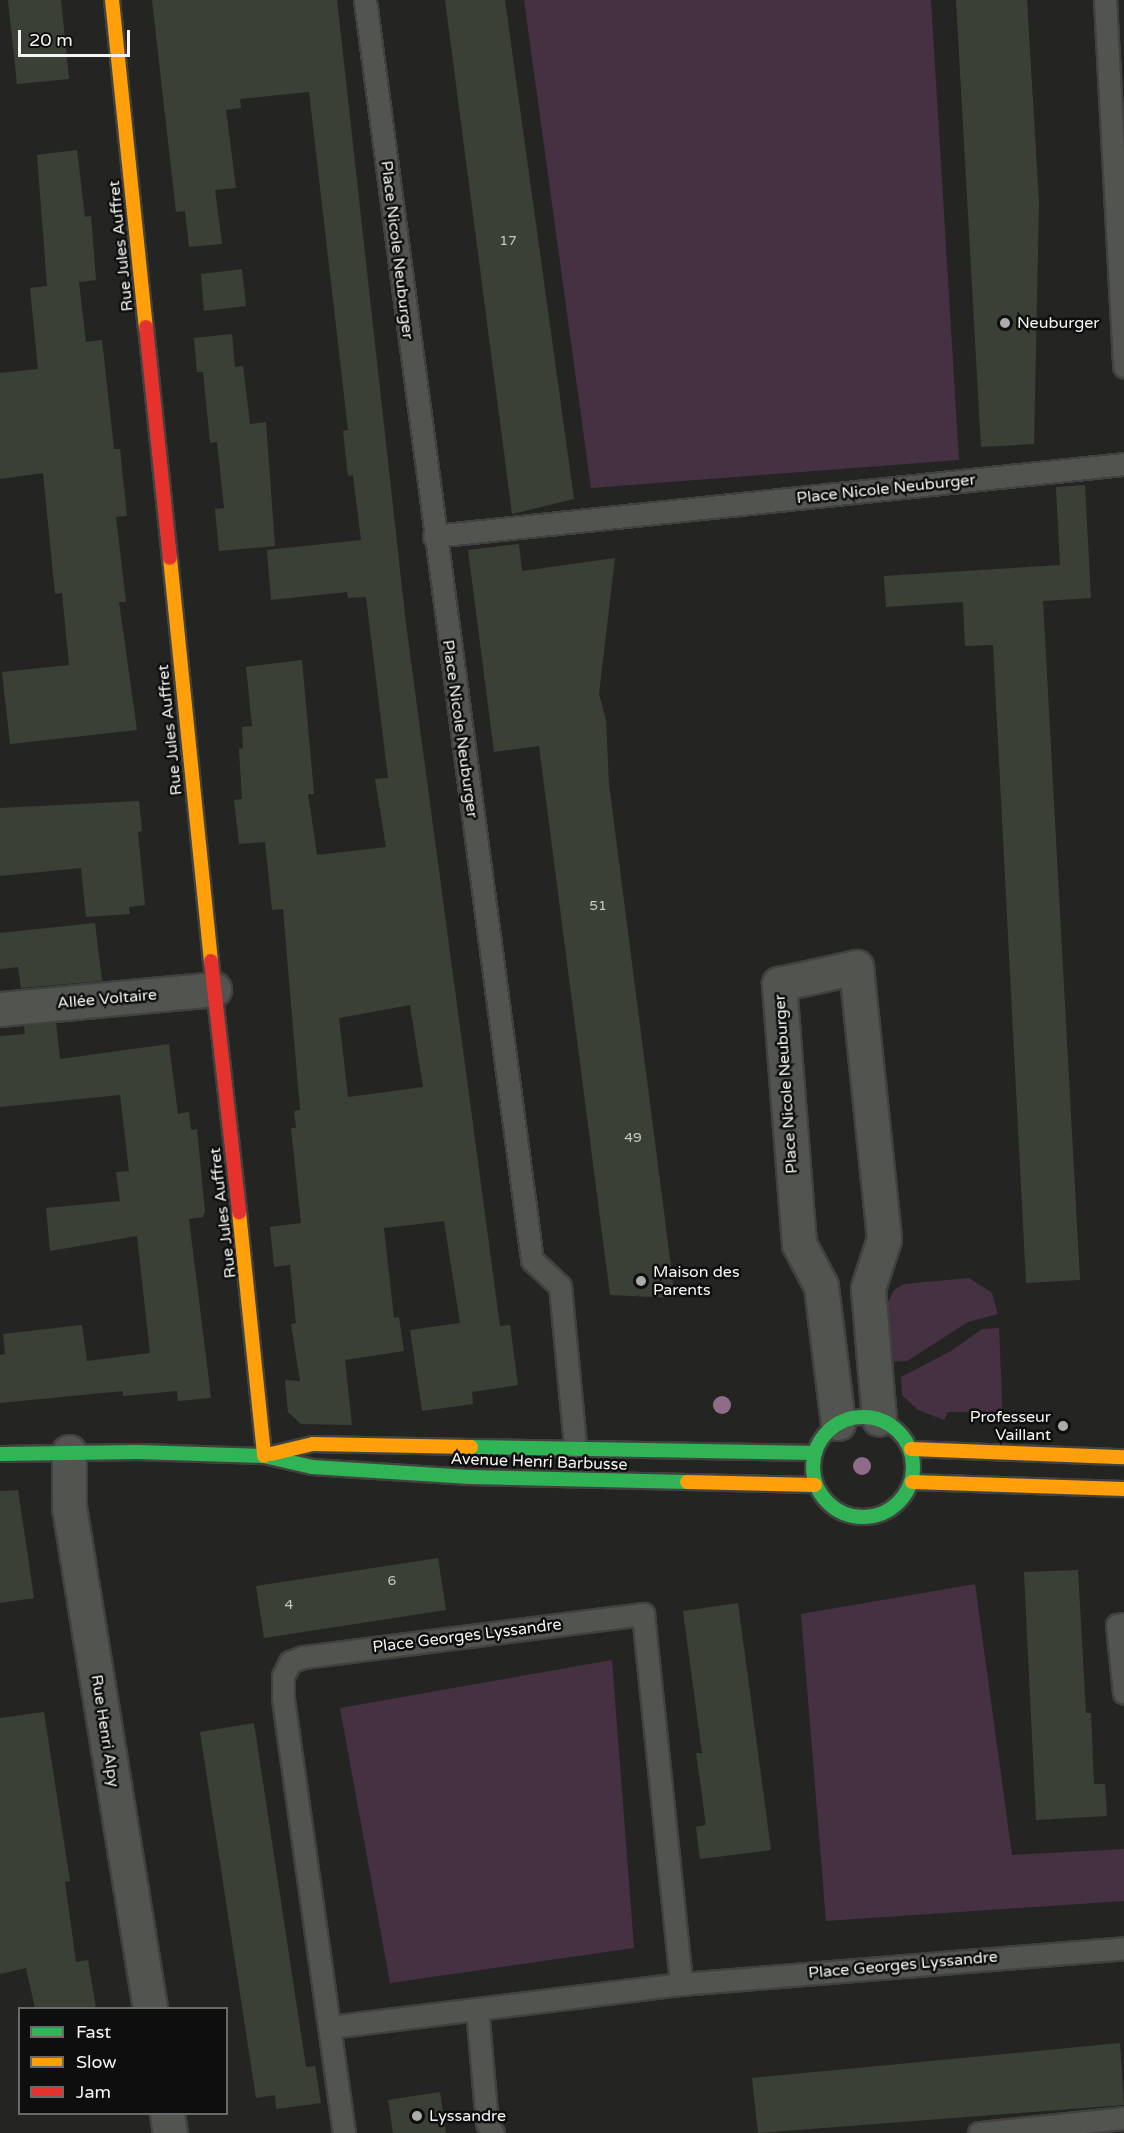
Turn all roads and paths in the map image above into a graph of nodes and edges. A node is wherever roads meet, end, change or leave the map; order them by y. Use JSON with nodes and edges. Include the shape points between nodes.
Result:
{"nodes":[{"id":1,"x":112,"y":0,"type":"edge"},
{"id":2,"x":365,"y":0,"type":"edge"},
{"id":3,"x":1105,"y":0,"type":"edge"},
{"id":4,"x":1124,"y":368,"type":"edge"},
{"id":5,"x":1124,"y":464,"type":"edge"},
{"id":6,"x":434,"y":536,"type":"junction"},
{"id":7,"x":213,"y":989,"type":"junction"},
{"id":8,"x":0,"y":1009,"type":"edge"},
{"id":9,"x":879,"y":1419,"type":"junction"},
{"id":10,"x":838,"y":1423,"type":"junction"},
{"id":11,"x":575,"y":1446,"type":"junction"},
{"id":12,"x":911,"y":1449,"type":"junction"},
{"id":13,"x":69,"y":1452,"type":"junction"},
{"id":14,"x":814,"y":1453,"type":"junction"},
{"id":15,"x":0,"y":1454,"type":"edge"},
{"id":16,"x":264,"y":1456,"type":"junction"},
{"id":17,"x":1124,"y":1457,"type":"edge"},
{"id":18,"x":912,"y":1482,"type":"junction"},
{"id":19,"x":816,"y":1485,"type":"junction"},
{"id":20,"x":1124,"y":1489,"type":"edge"},
{"id":21,"x":1124,"y":1624,"type":"edge"},
{"id":22,"x":1124,"y":1693,"type":"edge"},
{"id":23,"x":1124,"y":1948,"type":"edge"},
{"id":24,"x":681,"y":1984,"type":"junction"},
{"id":25,"x":150,"y":2007,"type":"edge"},
{"id":26,"x":477,"y":2009,"type":"junction"},
{"id":27,"x":330,"y":2027,"type":"junction"},
{"id":28,"x":167,"y":2115,"type":"edge"},
{"id":29,"x":1124,"y":2118,"type":"edge"},
{"id":30,"x":171,"y":2133,"type":"edge"},
{"id":31,"x":344,"y":2133,"type":"edge"},
{"id":32,"x":493,"y":2133,"type":"edge"},
{"id":33,"x":980,"y":2133,"type":"edge"}],
"edges":[{"from":1,"to":7,"type":"street","name":"Rue Jules Auffret"},
{"from":2,"to":6,"type":"lane","name":"Place Nicole Neuburger"},
{"from":3,"to":4,"type":"lane"},
{"from":5,"to":6,"type":"lane","name":"Place Nicole Neuburger"},
{"from":6,"to":11,"type":"lane","name":"Place Nicole Neuburger","via":[[532,1260],[560,1286]]},
{"from":7,"to":8,"type":"street","name":"Allée Voltaire"},
{"from":7,"to":16,"type":"street","name":"Rue Jules Auffret","via":[[263,1418]]},
{"from":9,"to":10,"type":"street","via":[[858,1417]]},
{"from":9,"to":10,"type":"street","name":"Place Nicole Neuburger","via":[[868,1288],[884,1239],[856,968],[779,984],[799,1244],[821,1286]]},
{"from":9,"to":12,"type":"street","via":[[899,1431]]},
{"from":10,"to":14,"type":"street"},
{"from":11,"to":14,"type":"street","name":"Avenue Henri Barbusse"},
{"from":11,"to":16,"type":"street","name":"Avenue Henri Barbusse","via":[[313,1444]]},
{"from":12,"to":17,"type":"street"},
{"from":12,"to":18,"type":"street"},
{"from":13,"to":15,"type":"street","name":"Avenue Henri Barbusse"},
{"from":13,"to":16,"type":"street","name":"Avenue Henri Barbusse"},
{"from":13,"to":25,"type":"street","name":"Rue Henri Alpy","via":[[69,1507]]},
{"from":14,"to":19,"type":"street"},
{"from":16,"to":19,"type":"street","name":"Avenue Henri Barbusse","via":[[312,1467],[470,1477]]},
{"from":18,"to":19,"type":"street","via":[[898,1504],[877,1516],[852,1517],[830,1505]]},
{"from":18,"to":20,"type":"street"},
{"from":21,"to":22,"type":"lane","via":[[1117,1625]]},
{"from":23,"to":24,"type":"lane","name":"Place Georges Lyssandre"},
{"from":24,"to":26,"type":"lane","name":"Place Georges Lyssandre"},
{"from":24,"to":27,"type":"lane","name":"Place Georges Lyssandre","via":[[643,1614],[303,1657],[290,1662],[282,1690]]},
{"from":26,"to":27,"type":"lane","name":"Place Georges Lyssandre"},
{"from":26,"to":32,"type":"lane","via":[[487,2123]]},
{"from":27,"to":31,"type":"lane","name":"Place Georges Lyssandre"},
{"from":28,"to":30,"type":"street"},
{"from":29,"to":33,"type":"lane"}]}
